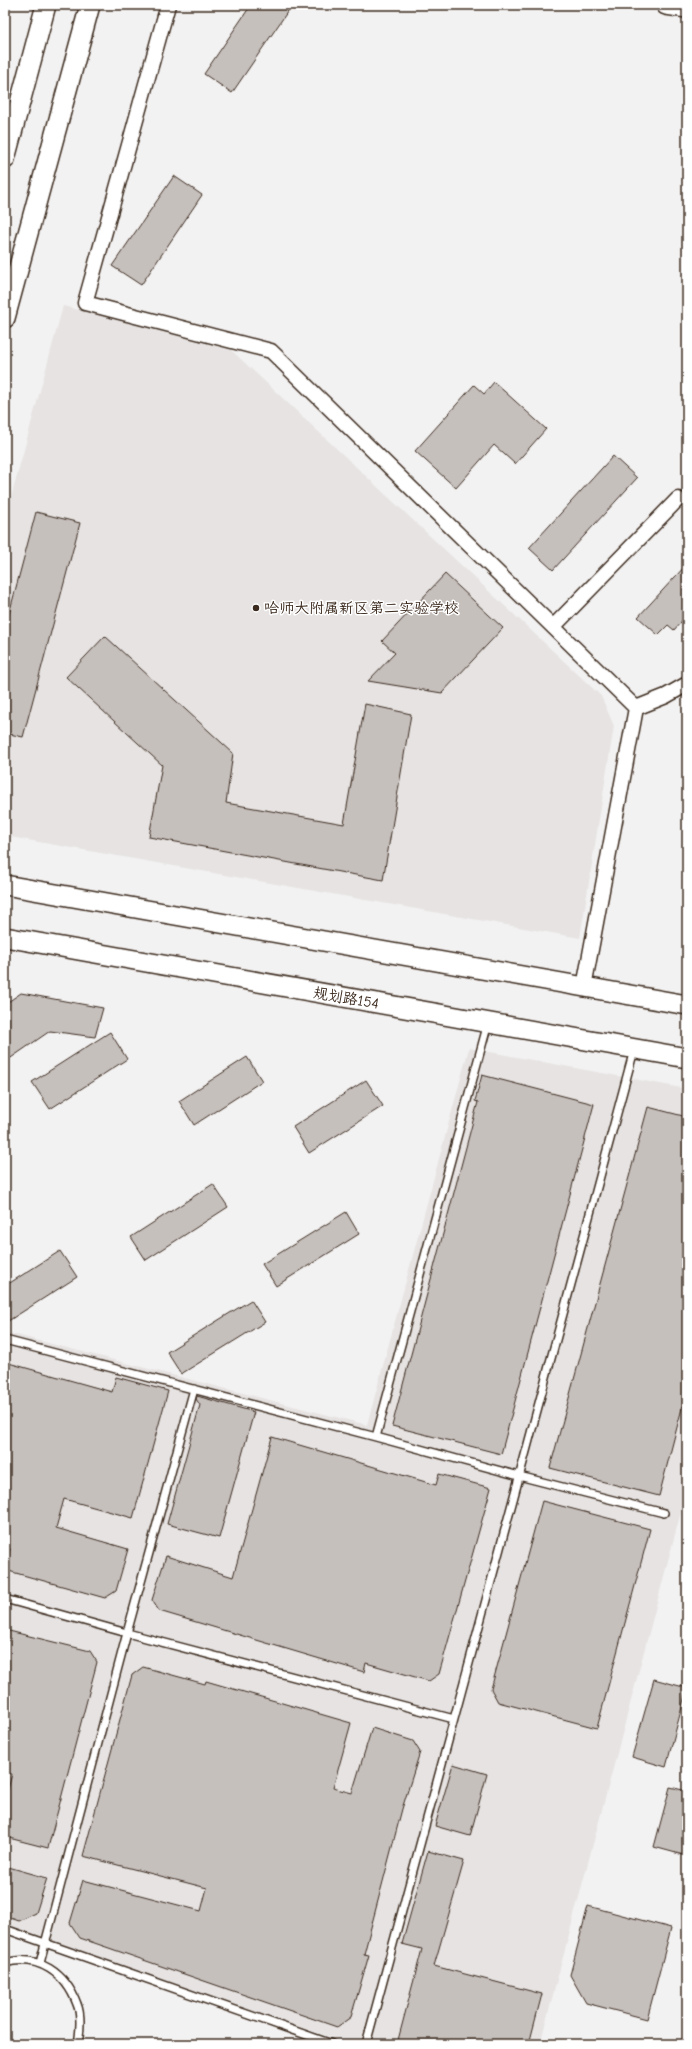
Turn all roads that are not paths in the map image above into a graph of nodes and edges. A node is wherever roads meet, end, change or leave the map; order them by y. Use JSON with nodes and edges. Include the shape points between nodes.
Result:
{"nodes":[{"id":1,"x":46,"y":5,"type":"edge"},
{"id":2,"x":90,"y":5,"type":"edge"},
{"id":3,"x":168,"y":5,"type":"edge"},
{"id":4,"x":666,"y":5,"type":"edge"},
{"id":5,"x":687,"y":8,"type":"edge"},
{"id":6,"x":5,"y":159,"type":"edge"},
{"id":7,"x":5,"y":318,"type":"edge"},
{"id":8,"x":678,"y":499,"type":"dead end"},
{"id":9,"x":553,"y":627,"type":"junction"},
{"id":10,"x":687,"y":684,"type":"edge"},
{"id":11,"x":636,"y":708,"type":"junction"},
{"id":12,"x":5,"y":885,"type":"edge"},
{"id":13,"x":5,"y":936,"type":"edge"},
{"id":14,"x":584,"y":987,"type":"junction"},
{"id":15,"x":687,"y":1005,"type":"edge"},
{"id":16,"x":488,"y":1023,"type":"junction"},
{"id":17,"x":634,"y":1049,"type":"junction"},
{"id":18,"x":687,"y":1058,"type":"edge"},
{"id":19,"x":5,"y":1340,"type":"edge"},
{"id":20,"x":194,"y":1390,"type":"junction"},
{"id":21,"x":376,"y":1437,"type":"junction"},
{"id":22,"x":519,"y":1476,"type":"junction"},
{"id":23,"x":664,"y":1514,"type":"dead end"},
{"id":24,"x":5,"y":1599,"type":"edge"},
{"id":25,"x":127,"y":1633,"type":"junction"},
{"id":26,"x":454,"y":1719,"type":"junction"},
{"id":27,"x":5,"y":1929,"type":"edge"},
{"id":28,"x":46,"y":1942,"type":"junction"},
{"id":29,"x":5,"y":1963,"type":"edge"},
{"id":30,"x":40,"y":1963,"type":"junction"},
{"id":31,"x":78,"y":2044,"type":"edge"},
{"id":32,"x":332,"y":2044,"type":"edge"},
{"id":33,"x":366,"y":2044,"type":"edge"}],
"edges":[{"from":1,"to":6,"type":"main road"},
{"from":2,"to":7,"type":"main road"},
{"from":3,"to":9,"type":"street","via":[[84,303],[271,351]]},
{"from":4,"to":5,"type":"main road"},
{"from":8,"to":9,"type":"street"},
{"from":9,"to":11,"type":"street"},
{"from":10,"to":11,"type":"street"},
{"from":11,"to":14,"type":"street"},
{"from":12,"to":14,"type":"main road"},
{"from":13,"to":16,"type":"main road","name":"规划路154"},
{"from":14,"to":15,"type":"main road"},
{"from":16,"to":17,"type":"main road","name":"规划路154"},
{"from":16,"to":21,"type":"lane"},
{"from":17,"to":18,"type":"main road","name":"规划路154"},
{"from":17,"to":22,"type":"lane"},
{"from":19,"to":20,"type":"lane"},
{"from":20,"to":21,"type":"lane"},
{"from":20,"to":25,"type":"lane"},
{"from":21,"to":22,"type":"lane"},
{"from":22,"to":23,"type":"lane"},
{"from":22,"to":26,"type":"lane"},
{"from":24,"to":25,"type":"lane"},
{"from":25,"to":26,"type":"lane"},
{"from":25,"to":28,"type":"lane"},
{"from":26,"to":33,"type":"lane"},
{"from":27,"to":28,"type":"lane"},
{"from":28,"to":30,"type":"lane"},
{"from":28,"to":32,"type":"lane"},
{"from":29,"to":30,"type":"lane","via":[[26,1960]]},
{"from":30,"to":31,"type":"lane","via":[[55,1971],[67,1984],[78,2006]]}]}
